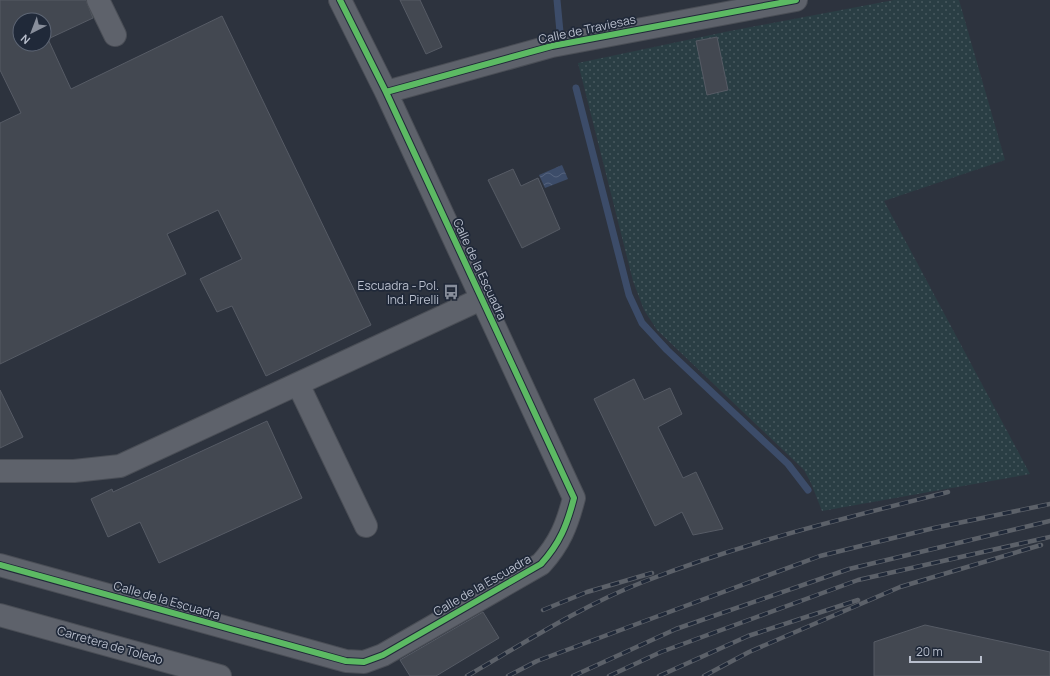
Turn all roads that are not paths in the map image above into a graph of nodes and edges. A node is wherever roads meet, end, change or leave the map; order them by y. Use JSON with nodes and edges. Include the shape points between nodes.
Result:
{"nodes":[{"id":1,"x":98,"y":0,"type":"edge"},
{"id":2,"x":340,"y":0,"type":"edge"},
{"id":3,"x":796,"y":0,"type":"edge"},
{"id":4,"x":115,"y":34,"type":"dead end"},
{"id":5,"x":386,"y":92,"type":"junction"},
{"id":6,"x":481,"y":299,"type":"junction"},
{"id":7,"x":298,"y":384,"type":"junction"},
{"id":8,"x":0,"y":471,"type":"edge"},
{"id":9,"x":366,"y":526,"type":"dead end"},
{"id":10,"x":0,"y":565,"type":"edge"},
{"id":11,"x":0,"y":615,"type":"edge"},
{"id":12,"x":220,"y":676,"type":"edge"}],
"edges":[{"from":1,"to":4,"type":"street"},
{"from":2,"to":5,"type":"street","name":"Calle de la Escuadra"},
{"from":3,"to":5,"type":"street","name":"Calle de Traviesas","via":[[552,46]]},
{"from":5,"to":6,"type":"street","name":"Calle de la Escuadra"},
{"from":6,"to":7,"type":"street"},
{"from":6,"to":10,"type":"street","name":"Calle de la Escuadra","via":[[574,498],[568,521],[554,549],[541,564],[383,655],[364,662],[346,662]]},
{"from":7,"to":8,"type":"street","via":[[120,466],[74,472]]},
{"from":7,"to":9,"type":"street"},
{"from":11,"to":12,"type":"street","name":"Carretera de Toledo"}]}
